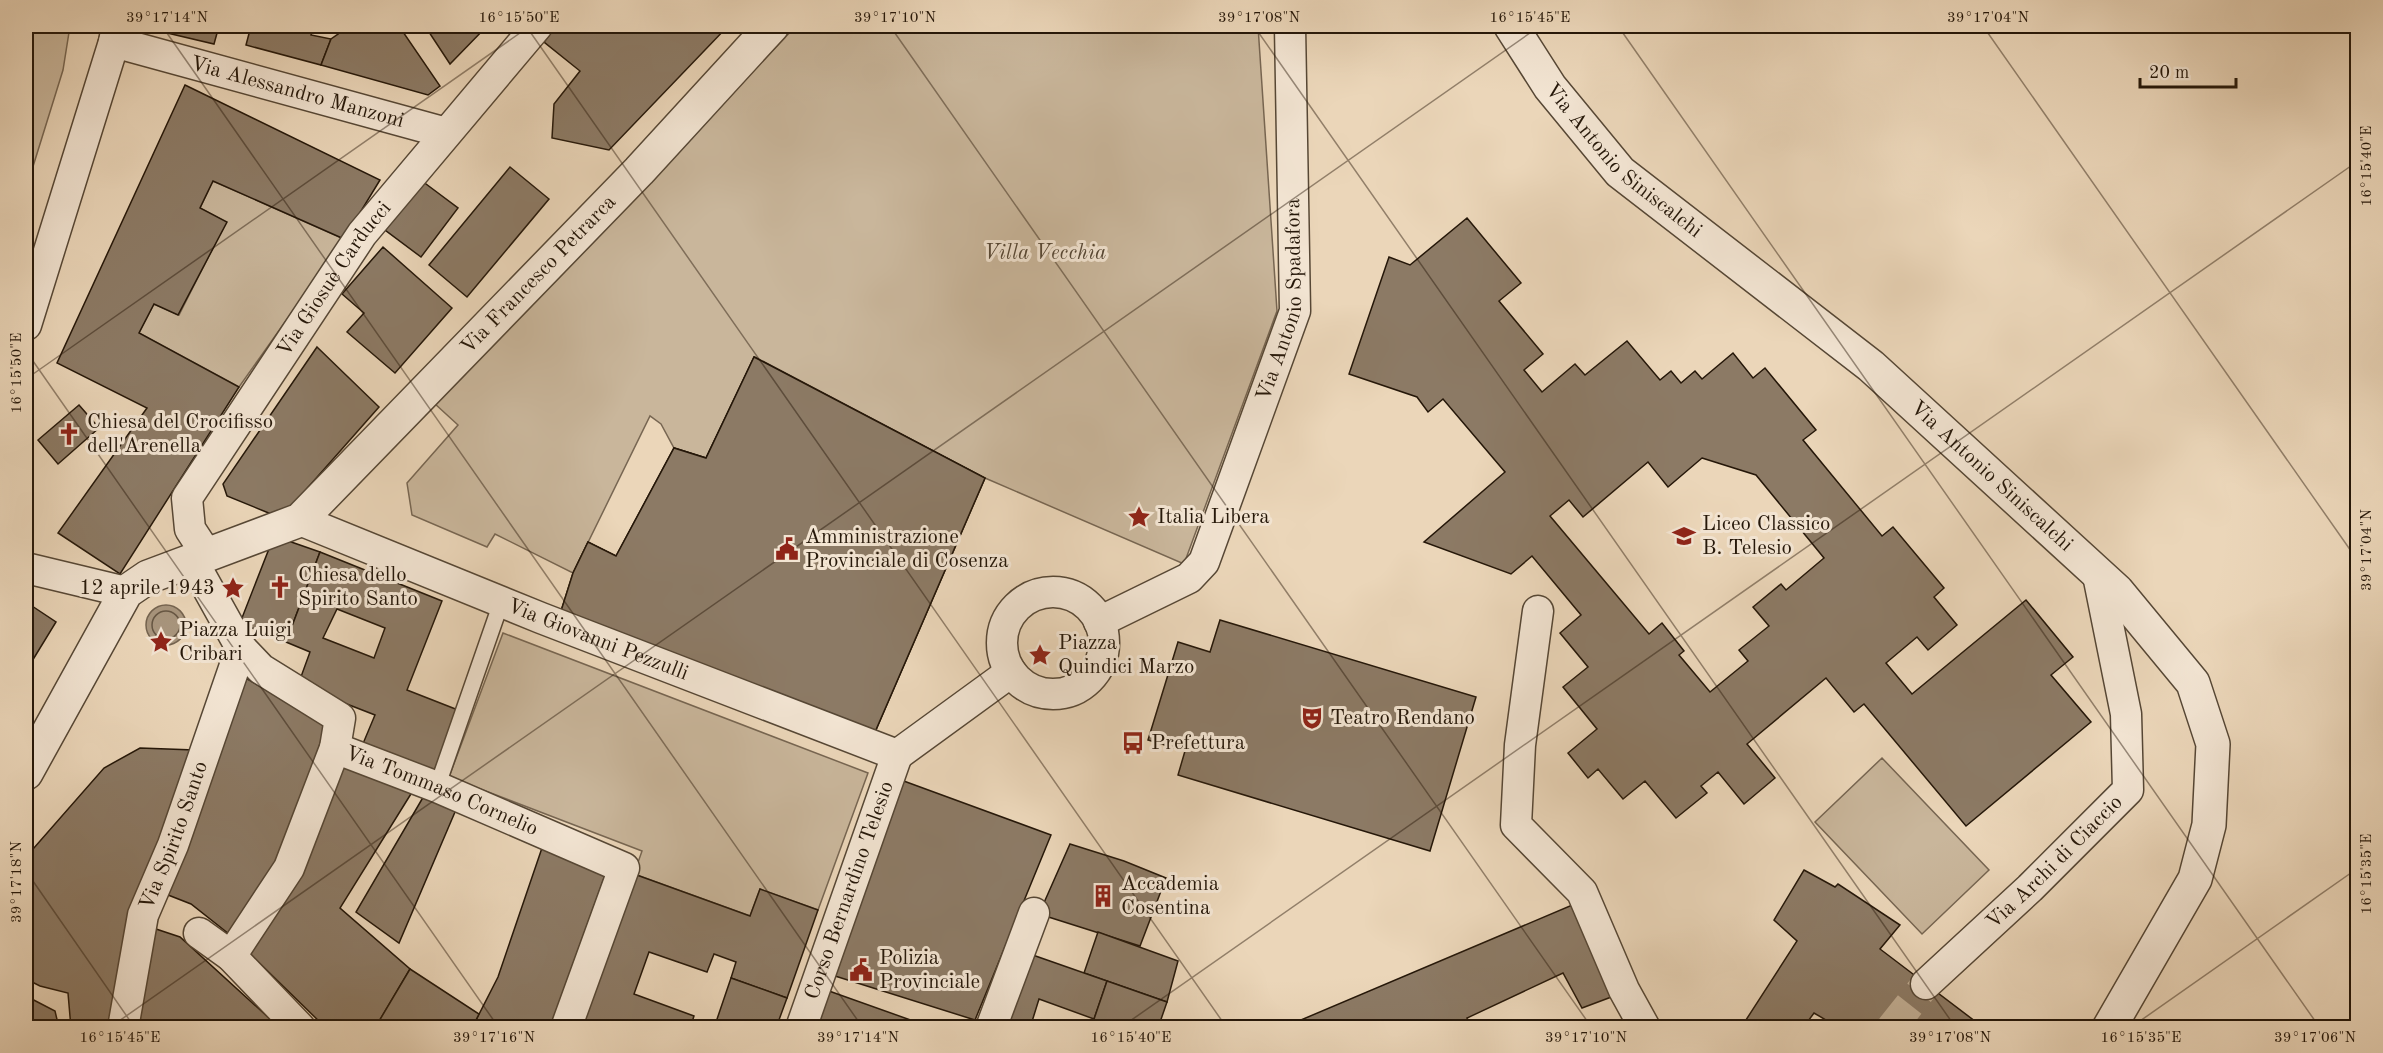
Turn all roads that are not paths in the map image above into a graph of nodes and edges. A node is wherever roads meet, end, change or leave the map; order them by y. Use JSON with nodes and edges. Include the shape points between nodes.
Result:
{"nodes":[{"id":1,"x":537,"y":26,"type":"edge"},
{"id":2,"x":772,"y":26,"type":"edge"},
{"id":3,"x":1290,"y":26,"type":"edge"},
{"id":4,"x":1511,"y":26,"type":"edge"},
{"id":5,"x":115,"y":34,"type":"edge"},
{"id":6,"x":446,"y":133,"type":"junction"},
{"id":7,"x":26,"y":325,"type":"edge"},
{"id":8,"x":300,"y":520,"type":"junction"},
{"id":9,"x":199,"y":557,"type":"junction"},
{"id":10,"x":26,"y":568,"type":"edge"},
{"id":11,"x":2098,"y":575,"type":"junction"},
{"id":12,"x":126,"y":592,"type":"junction"},
{"id":13,"x":501,"y":603,"type":"junction"},
{"id":14,"x":1538,"y":611,"type":"dead end"},
{"id":15,"x":1099,"y":622,"type":"junction"},
{"id":16,"x":241,"y":648,"type":"junction"},
{"id":17,"x":1011,"y":672,"type":"junction"},
{"id":18,"x":335,"y":748,"type":"junction"},
{"id":19,"x":897,"y":755,"type":"junction"},
{"id":20,"x":26,"y":772,"type":"edge"},
{"id":21,"x":437,"y":787,"type":"junction"},
{"id":22,"x":1034,"y":913,"type":"dead end"},
{"id":23,"x":199,"y":933,"type":"dead end"},
{"id":24,"x":231,"y":956,"type":"junction"},
{"id":25,"x":1926,"y":984,"type":"tunnel mouth"},
{"id":26,"x":123,"y":1028,"type":"edge"},
{"id":27,"x":300,"y":1028,"type":"edge"},
{"id":28,"x":566,"y":1028,"type":"edge"},
{"id":29,"x":801,"y":1028,"type":"edge"},
{"id":30,"x":991,"y":1028,"type":"edge"},
{"id":31,"x":1645,"y":1028,"type":"edge"},
{"id":32,"x":2109,"y":1028,"type":"edge"}],
"edges":[{"from":1,"to":6,"type":"street","name":"Via Giosuè Carducci"},
{"from":2,"to":8,"type":"street","name":"Via Francesco Petrarca","via":[[639,171]]},
{"from":3,"to":15,"type":"street","name":"Via Antonio Spadafora","via":[[1295,311],[1204,562],[1189,578]]},
{"from":4,"to":11,"type":"street","name":"Via Antonio Siniscalchi","via":[[1550,87],[1620,172],[1871,366]]},
{"from":5,"to":6,"type":"street","name":"Via Alessandro Manzoni"},
{"from":5,"to":7,"type":"street"},
{"from":6,"to":9,"type":"street","name":"Via Giosuè Carducci","via":[[362,234],[186,498]]},
{"from":8,"to":9,"type":"street"},
{"from":8,"to":13,"type":"street","name":"Via Giovanni Pezzulli"},
{"from":9,"to":12,"type":"street","via":[[148,577]]},
{"from":9,"to":16,"type":"street","name":"Via Tommaso Cornelio"},
{"from":10,"to":12,"type":"street"},
{"from":11,"to":25,"type":"street","name":"Via Archi di Ciaccio","via":[[2126,714],[2128,790]]},
{"from":11,"to":32,"type":"street","name":"Via Antonio Siniscalchi","via":[[2117,591],[2193,683],[2213,744],[2209,825],[2195,879]]},
{"from":12,"to":20,"type":"street"},
{"from":13,"to":19,"type":"street","name":"Via Giovanni Pezzulli"},
{"from":13,"to":21,"type":"lane"},
{"from":14,"to":31,"type":"street","via":[[1520,745],[1516,825],[1582,892],[1624,990]]},
{"from":15,"to":17,"type":"street","via":[[1104,647],[1099,663],[1090,678],[1077,688],[1044,693],[1028,688]]},
{"from":15,"to":17,"type":"street","via":[[1084,603],[1069,594],[1053,592],[1021,602],[1003,630],[1002,647]]},
{"from":16,"to":18,"type":"street","name":"Via Tommaso Cornelio","via":[[261,669],[340,718]]},
{"from":16,"to":26,"type":"street","name":"Via Spirito Santo","via":[[173,844],[143,915]]},
{"from":17,"to":19,"type":"street"},
{"from":18,"to":21,"type":"street","name":"Via Tommaso Cornelio"},
{"from":18,"to":24,"type":"street","via":[[289,868]]},
{"from":19,"to":29,"type":"street","name":"Corso Bernardino Telesio"},
{"from":21,"to":28,"type":"street","name":"Via Tommaso Cornelio","via":[[624,868]]},
{"from":22,"to":30,"type":"street"},
{"from":23,"to":24,"type":"street"},
{"from":24,"to":27,"type":"street"}]}
